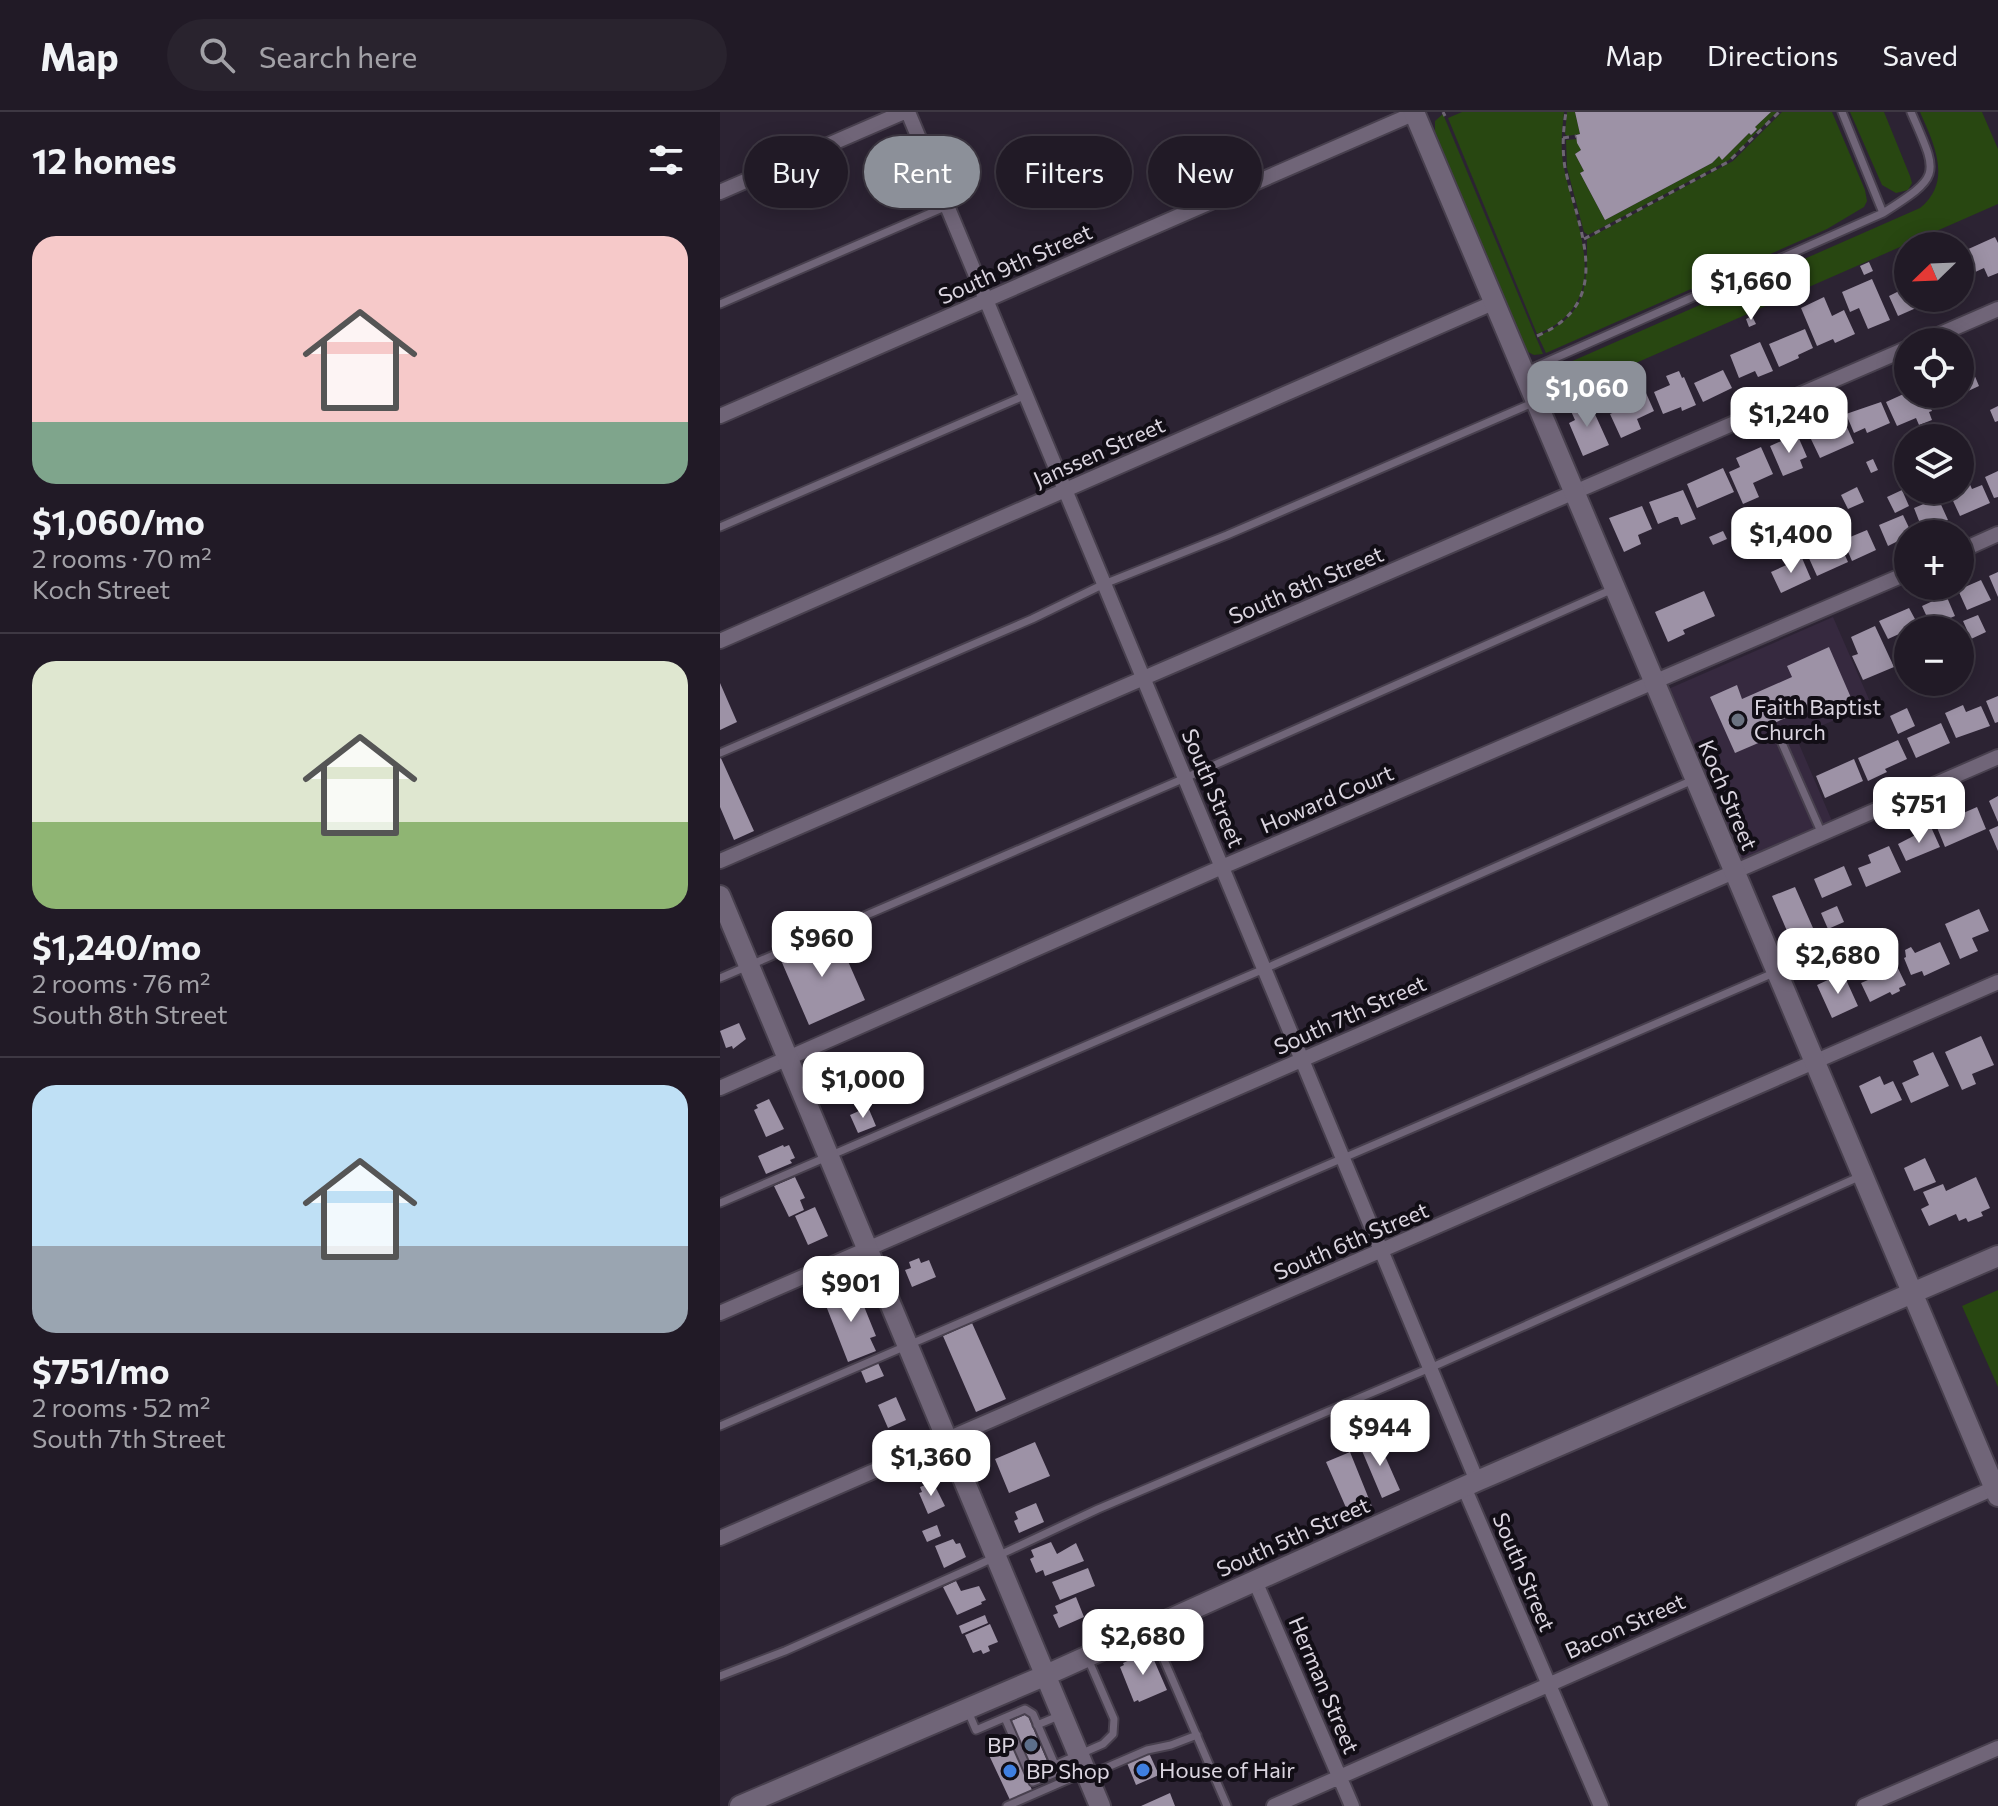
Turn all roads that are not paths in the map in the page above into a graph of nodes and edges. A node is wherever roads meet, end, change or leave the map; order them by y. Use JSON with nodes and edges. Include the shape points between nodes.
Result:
{"nodes":[{"id":1,"x":906,"y":112,"type":"edge"},
{"id":2,"x":1416,"y":112,"type":"edge"},
{"id":3,"x":1842,"y":112,"type":"edge"},
{"id":4,"x":1911,"y":112,"type":"edge"},
{"id":5,"x":916,"y":136,"type":"edge"},
{"id":6,"x":720,"y":192,"type":"edge"},
{"id":7,"x":942,"y":208,"type":"edge"},
{"id":8,"x":948,"y":208,"type":"edge"},
{"id":9,"x":1883,"y":213,"type":"junction"},
{"id":10,"x":987,"y":300,"type":"junction"},
{"id":11,"x":1495,"y":302,"type":"junction"},
{"id":12,"x":720,"y":304,"type":"edge"},
{"id":13,"x":1998,"y":309,"type":"edge"},
{"id":14,"x":1954,"y":328,"type":"edge"},
{"id":15,"x":1894,"y":354,"type":"edge"},
{"id":16,"x":1524,"y":372,"type":"junction"},
{"id":17,"x":1026,"y":395,"type":"junction"},
{"id":18,"x":1537,"y":401,"type":"junction"},
{"id":19,"x":720,"y":416,"type":"edge"},
{"id":20,"x":1066,"y":491,"type":"junction"},
{"id":21,"x":1575,"y":493,"type":"junction"},
{"id":22,"x":720,"y":527,"type":"edge"},
{"id":23,"x":1998,"y":534,"type":"edge"},
{"id":24,"x":1974,"y":545,"type":"edge"},
{"id":25,"x":1894,"y":579,"type":"edge"},
{"id":26,"x":1104,"y":584,"type":"junction"},
{"id":27,"x":1615,"y":588,"type":"junction"},
{"id":28,"x":720,"y":641,"type":"edge"},
{"id":29,"x":1143,"y":678,"type":"junction"},
{"id":30,"x":1655,"y":683,"type":"junction"},
{"id":31,"x":1778,"y":734,"type":"dead end"},
{"id":32,"x":720,"y":753,"type":"edge"},
{"id":33,"x":1998,"y":757,"type":"edge"},
{"id":34,"x":1185,"y":778,"type":"junction"},
{"id":35,"x":1695,"y":780,"type":"junction"},
{"id":36,"x":1822,"y":834,"type":"junction"},
{"id":37,"x":720,"y":861,"type":"edge"},
{"id":38,"x":1222,"y":867,"type":"junction"},
{"id":39,"x":1734,"y":872,"type":"junction"},
{"id":40,"x":720,"y":896,"type":"edge"},
{"id":41,"x":749,"y":965,"type":"junction"},
{"id":42,"x":1264,"y":969,"type":"junction"},
{"id":43,"x":1776,"y":972,"type":"junction"},
{"id":44,"x":720,"y":978,"type":"edge"},
{"id":45,"x":1998,"y":982,"type":"edge"},
{"id":46,"x":788,"y":1058,"type":"junction"},
{"id":47,"x":1303,"y":1060,"type":"junction"},
{"id":48,"x":1813,"y":1062,"type":"junction"},
{"id":49,"x":720,"y":1088,"type":"edge"},
{"id":50,"x":828,"y":1155,"type":"junction"},
{"id":51,"x":1343,"y":1159,"type":"junction"},
{"id":52,"x":1861,"y":1176,"type":"junction"},
{"id":53,"x":720,"y":1203,"type":"edge"},
{"id":54,"x":866,"y":1249,"type":"junction"},
{"id":55,"x":1382,"y":1252,"type":"junction"},
{"id":56,"x":1998,"y":1256,"type":"edge"},
{"id":57,"x":1911,"y":1295,"type":"junction"},
{"id":58,"x":720,"y":1313,"type":"edge"},
{"id":59,"x":906,"y":1346,"type":"junction"},
{"id":60,"x":1430,"y":1368,"type":"junction"},
{"id":61,"x":720,"y":1426,"type":"edge"},
{"id":62,"x":945,"y":1440,"type":"junction"},
{"id":63,"x":1470,"y":1484,"type":"junction"},
{"id":64,"x":1996,"y":1492,"type":"edge"},
{"id":65,"x":720,"y":1538,"type":"edge"},
{"id":66,"x":995,"y":1558,"type":"junction"},
{"id":67,"x":1255,"y":1581,"type":"junction"},
{"id":68,"x":1150,"y":1628,"type":"junction"},
{"id":69,"x":1087,"y":1657,"type":"junction"},
{"id":70,"x":720,"y":1676,"type":"edge"},
{"id":71,"x":1044,"y":1676,"type":"junction"},
{"id":72,"x":1548,"y":1684,"type":"junction"},
{"id":73,"x":1001,"y":1694,"type":"junction"},
{"id":74,"x":967,"y":1709,"type":"junction"},
{"id":75,"x":1061,"y":1715,"type":"junction"},
{"id":76,"x":1007,"y":1717,"type":"junction"},
{"id":77,"x":1037,"y":1725,"type":"junction"},
{"id":78,"x":1197,"y":1735,"type":"junction"},
{"id":79,"x":1998,"y":1748,"type":"edge"},
{"id":80,"x":1055,"y":1765,"type":"junction"},
{"id":81,"x":1083,"y":1768,"type":"junction"},
{"id":82,"x":1340,"y":1777,"type":"junction"},
{"id":83,"x":740,"y":1806,"type":"edge"},
{"id":84,"x":1007,"y":1806,"type":"edge"},
{"id":85,"x":1100,"y":1806,"type":"edge"},
{"id":86,"x":1227,"y":1806,"type":"edge"},
{"id":87,"x":1274,"y":1806,"type":"edge"},
{"id":88,"x":1352,"y":1806,"type":"edge"},
{"id":89,"x":1601,"y":1806,"type":"edge"},
{"id":90,"x":1864,"y":1806,"type":"edge"}],
"edges":[{"from":1,"to":5,"type":"street","name":"South Street"},
{"from":1,"to":6,"type":"street"},
{"from":2,"to":10,"type":"street","name":"South 9th Street"},
{"from":2,"to":11,"type":"street","name":"Koch Street"},
{"from":3,"to":9,"type":"lane"},
{"from":4,"to":9,"type":"lane","via":[[1932,161],[1928,177],[1920,189]]},
{"from":7,"to":12,"type":"lane"},
{"from":8,"to":10,"type":"street","name":"South Street"},
{"from":9,"to":16,"type":"lane"},
{"from":10,"to":17,"type":"street","name":"South Street"},
{"from":10,"to":19,"type":"street","name":"South 9th Street"},
{"from":11,"to":16,"type":"street","name":"Koch Street"},
{"from":11,"to":20,"type":"street","name":"Janssen Street"},
{"from":13,"to":14,"type":"street"},
{"from":15,"to":21,"type":"street","name":"South 8th Street"},
{"from":16,"to":18,"type":"street","name":"Koch Street"},
{"from":17,"to":20,"type":"street","name":"South Street"},
{"from":17,"to":22,"type":"lane"},
{"from":18,"to":21,"type":"street","name":"Koch Street"},
{"from":18,"to":26,"type":"lane"},
{"from":20,"to":26,"type":"street","name":"South Street"},
{"from":20,"to":28,"type":"street","name":"Janssen Street"},
{"from":21,"to":27,"type":"street","name":"Koch Street"},
{"from":21,"to":29,"type":"street","name":"South 8th Street"},
{"from":23,"to":24,"type":"street"},
{"from":25,"to":30,"type":"street","name":"Howard Court"},
{"from":26,"to":29,"type":"street","name":"South Street"},
{"from":26,"to":32,"type":"lane"},
{"from":27,"to":30,"type":"street","name":"Koch Street"},
{"from":27,"to":34,"type":"lane"},
{"from":29,"to":34,"type":"street","name":"South Street"},
{"from":29,"to":37,"type":"street","name":"South 8th Street"},
{"from":30,"to":35,"type":"street","name":"Koch Street"},
{"from":30,"to":38,"type":"street","name":"Howard Court"},
{"from":31,"to":36,"type":"lane"},
{"from":33,"to":36,"type":"street","name":"South 7th Street"},
{"from":34,"to":38,"type":"street","name":"South Street"},
{"from":34,"to":41,"type":"lane"},
{"from":35,"to":39,"type":"street","name":"Koch Street"},
{"from":35,"to":42,"type":"lane"},
{"from":36,"to":39,"type":"street","name":"South 7th Street"},
{"from":38,"to":42,"type":"street","name":"South Street"},
{"from":38,"to":46,"type":"street","name":"Howard Court"},
{"from":39,"to":43,"type":"street","name":"Koch Street"},
{"from":39,"to":47,"type":"street","name":"South 7th Street"},
{"from":40,"to":41,"type":"street"},
{"from":41,"to":44,"type":"lane"},
{"from":41,"to":46,"type":"street"},
{"from":42,"to":47,"type":"street","name":"South Street"},
{"from":42,"to":50,"type":"lane"},
{"from":43,"to":48,"type":"street","name":"Koch Street"},
{"from":43,"to":51,"type":"lane"},
{"from":45,"to":48,"type":"street","name":"South 6th Street"},
{"from":46,"to":49,"type":"street","name":"Howard Court"},
{"from":46,"to":50,"type":"street"},
{"from":47,"to":51,"type":"street","name":"South Street"},
{"from":47,"to":54,"type":"street","name":"South 7th Street"},
{"from":48,"to":52,"type":"street","name":"Koch Street"},
{"from":48,"to":55,"type":"street","name":"South 6th Street"},
{"from":50,"to":53,"type":"lane"},
{"from":50,"to":54,"type":"street"},
{"from":51,"to":55,"type":"street","name":"South Street"},
{"from":51,"to":59,"type":"lane"},
{"from":52,"to":57,"type":"street","name":"Koch Street"},
{"from":52,"to":60,"type":"lane"},
{"from":54,"to":58,"type":"street","name":"South 7th Street"},
{"from":54,"to":59,"type":"street"},
{"from":55,"to":60,"type":"street","name":"South Street"},
{"from":55,"to":62,"type":"street","name":"South 6th Street"},
{"from":56,"to":57,"type":"street","name":"South 5th Street"},
{"from":57,"to":63,"type":"street","name":"South 5th Street"},
{"from":57,"to":64,"type":"street","name":"Koch Street"},
{"from":59,"to":61,"type":"lane"},
{"from":59,"to":62,"type":"street"},
{"from":60,"to":63,"type":"street","name":"South Street"},
{"from":60,"to":66,"type":"lane"},
{"from":62,"to":65,"type":"street","name":"South 6th Street"},
{"from":62,"to":66,"type":"street"},
{"from":63,"to":67,"type":"street","name":"South 5th Street"},
{"from":63,"to":72,"type":"street","name":"South Street"},
{"from":64,"to":72,"type":"street","name":"Bacon Street"},
{"from":66,"to":70,"type":"lane"},
{"from":66,"to":71,"type":"street"},
{"from":67,"to":68,"type":"street","name":"South 5th Street"},
{"from":67,"to":82,"type":"street","name":"Herman Street"},
{"from":68,"to":69,"type":"street","name":"South 5th Street"},
{"from":68,"to":78,"type":"lane"},
{"from":69,"to":71,"type":"street","name":"South 5th Street"},
{"from":69,"to":81,"type":"lane","via":[[1115,1727]]},
{"from":71,"to":73,"type":"street","name":"South 5th Street"},
{"from":71,"to":75,"type":"street"},
{"from":72,"to":82,"type":"street","name":"Bacon Street"},
{"from":72,"to":89,"type":"street","name":"South Street"},
{"from":73,"to":74,"type":"street","name":"South 5th Street"},
{"from":73,"to":76,"type":"lane"},
{"from":74,"to":76,"type":"lane","via":[[976,1730]]},
{"from":74,"to":83,"type":"street","name":"South 5th Street"},
{"from":75,"to":77,"type":"lane"},
{"from":75,"to":81,"type":"street"},
{"from":76,"to":77,"type":"lane","via":[[1025,1709]]},
{"from":76,"to":80,"type":"lane","via":[[1033,1782],[1058,1772]]},
{"from":77,"to":80,"type":"lane"},
{"from":78,"to":81,"type":"lane"},
{"from":78,"to":86,"type":"lane"},
{"from":79,"to":90,"type":"street"},
{"from":80,"to":81,"type":"lane"},
{"from":81,"to":84,"type":"lane"},
{"from":81,"to":85,"type":"street"},
{"from":82,"to":87,"type":"street","name":"Bacon Street"},
{"from":82,"to":88,"type":"street","name":"Herman Street"}]}
